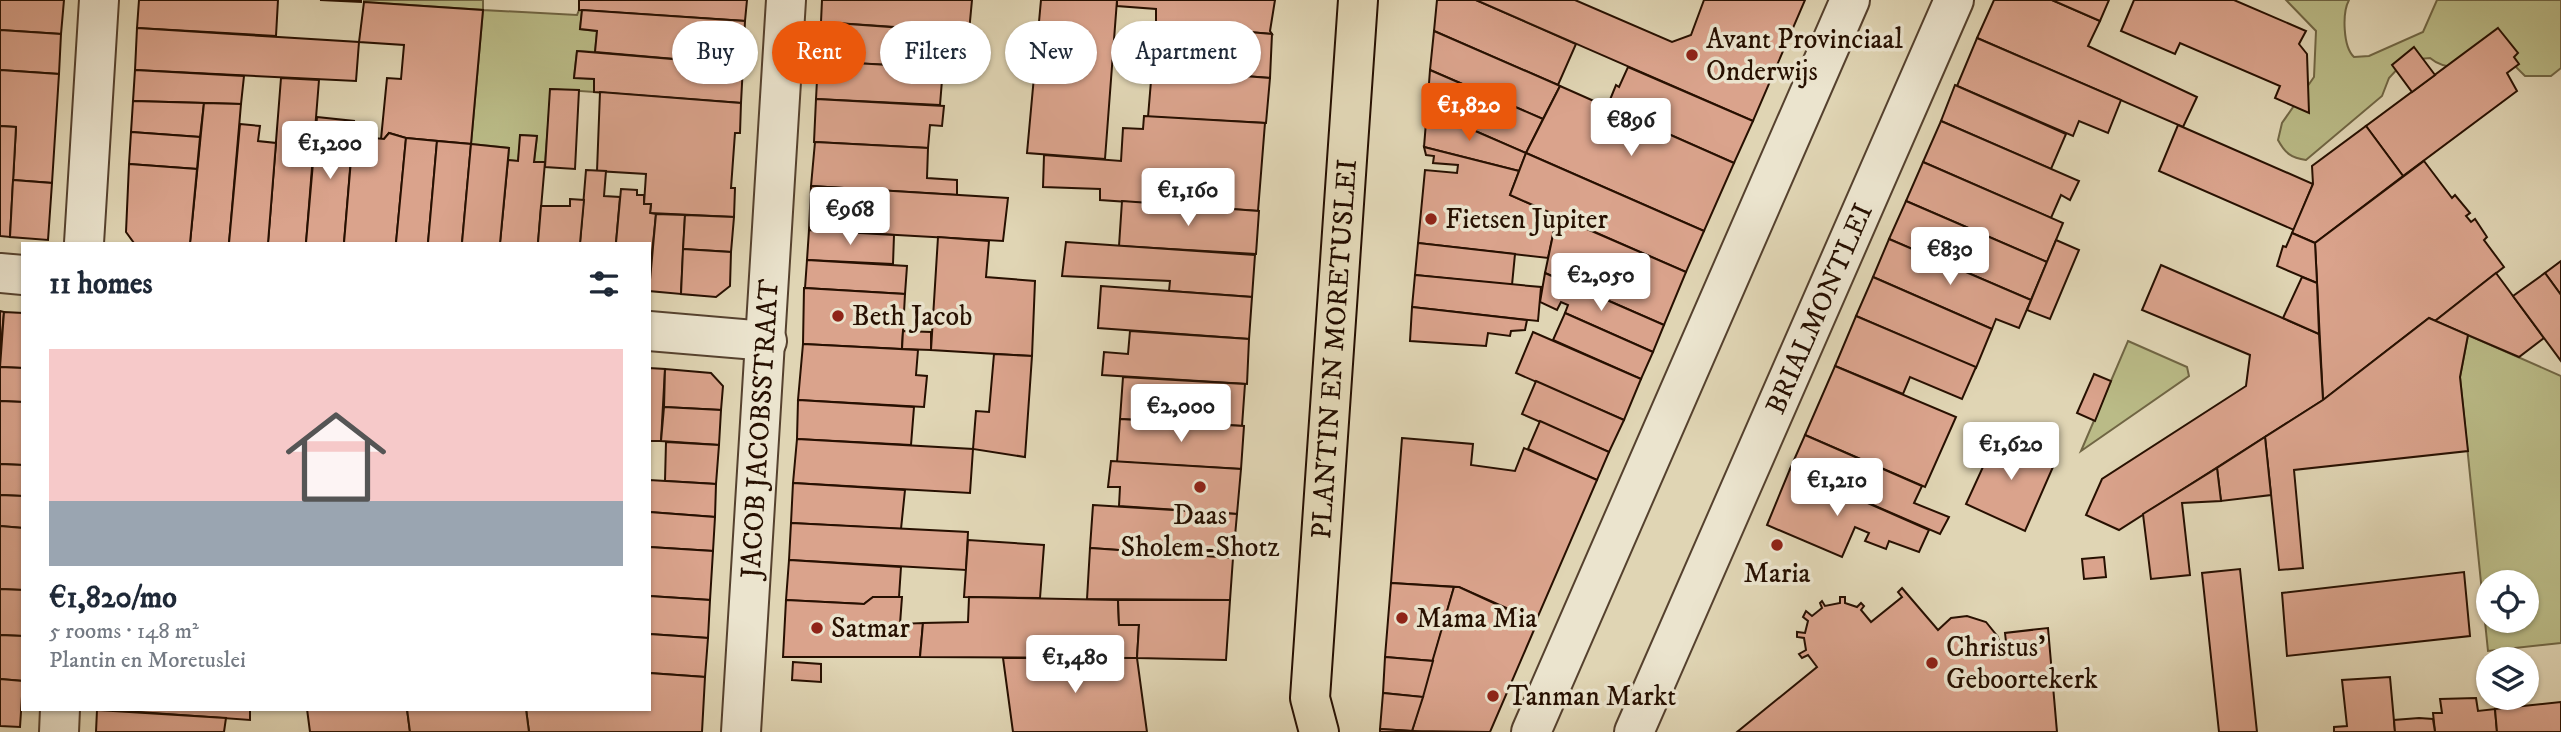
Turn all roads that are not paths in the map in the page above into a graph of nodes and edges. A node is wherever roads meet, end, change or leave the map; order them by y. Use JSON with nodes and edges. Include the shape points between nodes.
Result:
{"nodes":[{"id":1,"x":99,"y":0,"type":"edge"},
{"id":2,"x":786,"y":0,"type":"edge"},
{"id":3,"x":1358,"y":0,"type":"edge"},
{"id":4,"x":1850,"y":0,"type":"edge"},
{"id":5,"x":1954,"y":0,"type":"edge"},
{"id":6,"x":84,"y":242,"type":"edge"},
{"id":7,"x":0,"y":273,"type":"edge"},
{"id":8,"x":21,"y":275,"type":"edge"},
{"id":9,"x":651,"y":331,"type":"edge"},
{"id":10,"x":767,"y":341,"type":"junction"},
{"id":11,"x":60,"y":711,"type":"edge"},
{"id":12,"x":1308,"y":721,"type":"edge"},
{"id":13,"x":59,"y":732,"type":"edge"},
{"id":14,"x":741,"y":732,"type":"edge"},
{"id":15,"x":1531,"y":732,"type":"edge"},
{"id":16,"x":1634,"y":732,"type":"edge"}],
"edges":[{"from":1,"to":6,"type":"street"},
{"from":2,"to":10,"type":"street","name":"JACOB JACOBSSTRAAT"},
{"from":3,"to":12,"type":"main road","name":"PLANTIN EN MORETUSLEI"},
{"from":4,"to":15,"type":"street"},
{"from":5,"to":16,"type":"street","name":"BRIALMONTLEI"},
{"from":7,"to":8,"type":"street"},
{"from":9,"to":10,"type":"street"},
{"from":10,"to":14,"type":"street","name":"JACOB JACOBSSTRAAT"},
{"from":11,"to":13,"type":"street"}]}
